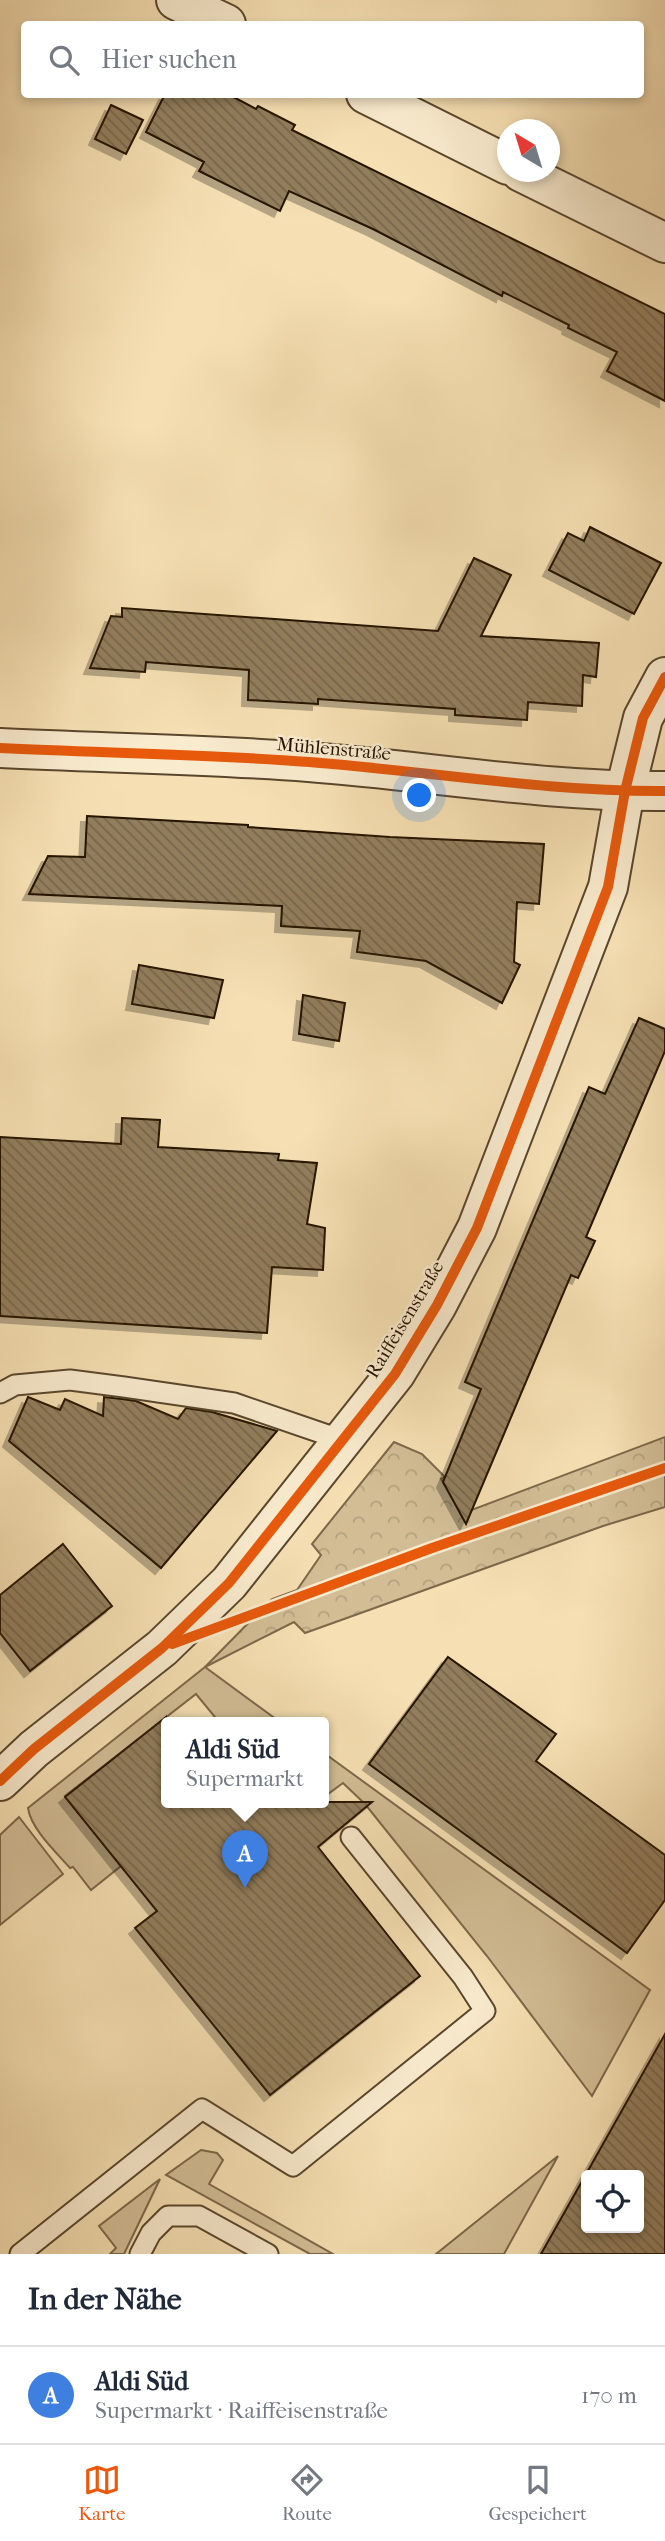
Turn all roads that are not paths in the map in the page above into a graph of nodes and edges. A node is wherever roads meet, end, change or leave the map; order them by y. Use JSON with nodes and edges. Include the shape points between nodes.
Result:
{"nodes":[{"id":1,"x":176,"y":0,"type":"edge"},
{"id":2,"x":220,"y":21,"type":"edge"},
{"id":3,"x":374,"y":98,"type":"edge"},
{"id":4,"x":497,"y":159,"type":"edge"},
{"id":5,"x":542,"y":182,"type":"edge"},
{"id":6,"x":665,"y":243,"type":"edge"},
{"id":7,"x":665,"y":677,"type":"edge"},
{"id":8,"x":0,"y":748,"type":"edge"},
{"id":9,"x":625,"y":791,"type":"junction"},
{"id":10,"x":665,"y":791,"type":"edge"},
{"id":11,"x":0,"y":1392,"type":"edge"},
{"id":12,"x":342,"y":1440,"type":"junction"},
{"id":13,"x":0,"y":1780,"type":"edge"},
{"id":14,"x":351,"y":1837,"type":"dead end"},
{"id":15,"x":20,"y":2254,"type":"edge"},
{"id":16,"x":140,"y":2254,"type":"edge"},
{"id":17,"x":268,"y":2254,"type":"edge"}],
"edges":[{"from":1,"to":2,"type":"street"},
{"from":3,"to":4,"type":"street"},
{"from":5,"to":6,"type":"street"},
{"from":7,"to":9,"type":"street","name":"Raiffeisenstraße","via":[[643,718]]},
{"from":8,"to":9,"type":"street","name":"Mühlenstraße","via":[[308,762]]},
{"from":9,"to":10,"type":"street","name":"Mühlenstraße"},
{"from":9,"to":12,"type":"street","name":"Raiffeisenstraße","via":[[608,887],[477,1228],[395,1374]]},
{"from":11,"to":12,"type":"lane","via":[[15,1385],[70,1380],[124,1387],[234,1403]]},
{"from":12,"to":13,"type":"street","name":"Raiffeisenstraße","via":[[229,1583],[182,1630]]},
{"from":14,"to":15,"type":"lane","via":[[485,2011],[293,2166],[202,2109]]},
{"from":16,"to":17,"type":"lane","via":[[151,2233],[168,2216],[199,2216]]}]}
